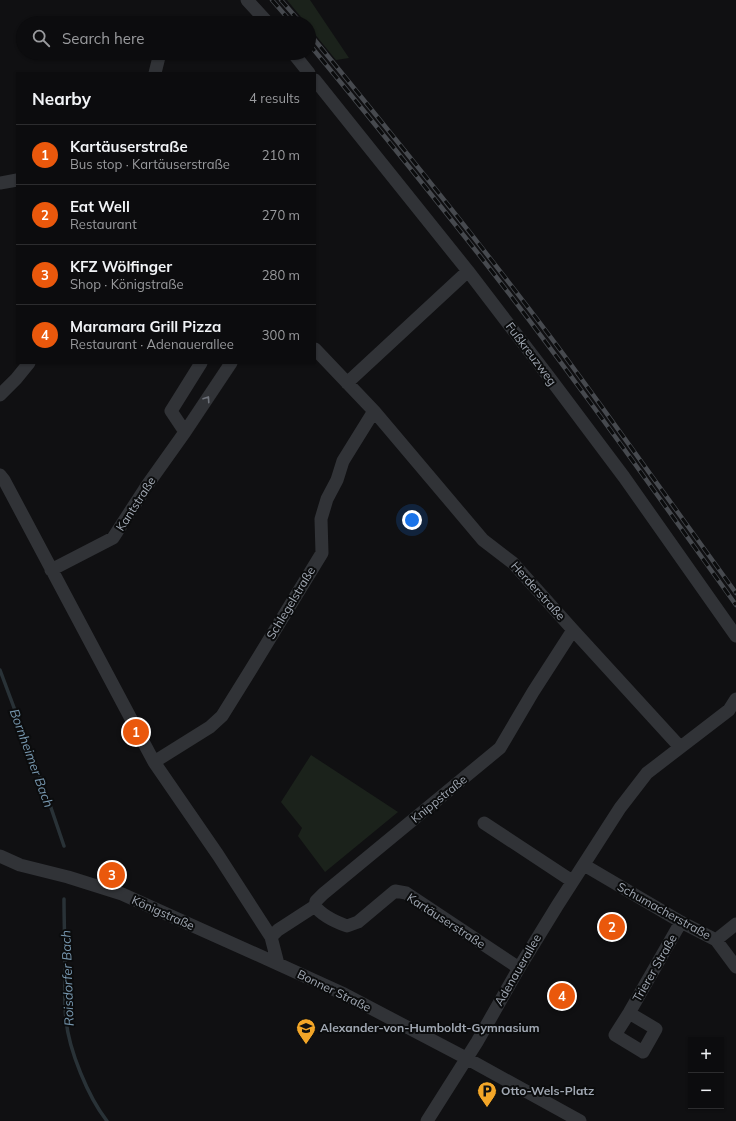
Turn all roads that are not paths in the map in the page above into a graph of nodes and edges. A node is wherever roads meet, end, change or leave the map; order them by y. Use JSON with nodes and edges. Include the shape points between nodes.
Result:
{"nodes":[{"id":1,"x":247,"y":0,"type":"edge"},
{"id":2,"x":262,"y":16,"type":"edge"},
{"id":3,"x":158,"y":60,"type":"edge"},
{"id":4,"x":299,"y":60,"type":"edge"},
{"id":5,"x":155,"y":72,"type":"edge"},
{"id":6,"x":308,"y":72,"type":"edge"},
{"id":7,"x":316,"y":81,"type":"edge"},
{"id":8,"x":16,"y":180,"type":"edge"},
{"id":9,"x":0,"y":183,"type":"edge"},
{"id":10,"x":468,"y":271,"type":"junction"},
{"id":11,"x":316,"y":350,"type":"edge"},
{"id":12,"x":28,"y":364,"type":"edge"},
{"id":13,"x":200,"y":364,"type":"edge"},
{"id":14,"x":230,"y":364,"type":"edge"},
{"id":15,"x":348,"y":383,"type":"junction"},
{"id":16,"x":0,"y":394,"type":"edge"},
{"id":17,"x":374,"y":411,"type":"junction"},
{"id":18,"x":185,"y":432,"type":"junction"},
{"id":19,"x":0,"y":475,"type":"edge"},
{"id":20,"x":51,"y":570,"type":"junction"},
{"id":21,"x":573,"y":630,"type":"junction"},
{"id":22,"x":736,"y":636,"type":"edge"},
{"id":23,"x":736,"y":699,"type":"edge"},
{"id":24,"x":680,"y":747,"type":"junction"},
{"id":25,"x":154,"y":762,"type":"junction"},
{"id":26,"x":484,"y":822,"type":"dead end"},
{"id":27,"x":0,"y":856,"type":"edge"},
{"id":28,"x":584,"y":865,"type":"junction"},
{"id":29,"x":572,"y":881,"type":"junction"},
{"id":30,"x":315,"y":906,"type":"junction"},
{"id":31,"x":681,"y":922,"type":"junction"},
{"id":32,"x":736,"y":924,"type":"edge"},
{"id":33,"x":271,"y":938,"type":"junction"},
{"id":34,"x":716,"y":940,"type":"junction"},
{"id":35,"x":278,"y":964,"type":"junction"},
{"id":36,"x":736,"y":967,"type":"edge"},
{"id":37,"x":519,"y":968,"type":"junction"},
{"id":38,"x":629,"y":1013,"type":"dead end"},
{"id":39,"x":466,"y":1058,"type":"junction"},
{"id":40,"x":427,"y":1121,"type":"edge"},
{"id":41,"x":580,"y":1121,"type":"edge"}],
"edges":[{"from":1,"to":2,"type":"street"},
{"from":3,"to":5,"type":"street"},
{"from":4,"to":6,"type":"street"},
{"from":7,"to":10,"type":"street","name":"Fußkreuzweg"},
{"from":8,"to":9,"type":"street"},
{"from":10,"to":15,"type":"street"},
{"from":10,"to":22,"type":"street","name":"Fußkreuzweg","via":[[624,478]]},
{"from":11,"to":15,"type":"street","name":"Herderstraße"},
{"from":12,"to":16,"type":"street"},
{"from":13,"to":18,"type":"street","via":[[171,411]]},
{"from":18,"to":14,"type":"street","name":"Kantstraße","one_way":true},
{"from":15,"to":17,"type":"street","name":"Herderstraße"},
{"from":17,"to":21,"type":"street","name":"Herderstraße","via":[[483,540],[513,563]]},
{"from":17,"to":25,"type":"street","name":"Schlegelstraße","via":[[342,461],[338,480],[327,499],[321,519],[322,553],[222,716],[210,727]]},
{"from":18,"to":20,"type":"street","name":"Kantstraße","via":[[113,538]]},
{"from":19,"to":20,"type":"street"},
{"from":20,"to":25,"type":"street"},
{"from":21,"to":24,"type":"street","name":"Herderstraße"},
{"from":21,"to":30,"type":"street","name":"Knippstraße","via":[[500,748],[323,894]]},
{"from":23,"to":24,"type":"street","via":[[730,710]]},
{"from":24,"to":28,"type":"street","name":"Adenauerallee","via":[[646,773],[620,808]]},
{"from":25,"to":33,"type":"street"},
{"from":26,"to":29,"type":"street"},
{"from":27,"to":35,"type":"street","name":"Königstraße","via":[[20,865],[122,894]]},
{"from":28,"to":29,"type":"street","name":"Adenauerallee"},
{"from":28,"to":31,"type":"street","name":"Schumacherstraße"},
{"from":29,"to":37,"type":"street","name":"Adenauerallee"},
{"from":30,"to":33,"type":"street","name":"Knippstraße","via":[[278,930]]},
{"from":30,"to":37,"type":"street","name":"Kartäuserstraße","via":[[319,912],[348,926],[358,922],[395,891],[406,893]]},
{"from":31,"to":34,"type":"street","name":"Schumacherstraße"},
{"from":31,"to":38,"type":"street","name":"Trierer Straße"},
{"from":32,"to":34,"type":"street"},
{"from":33,"to":35,"type":"street"},
{"from":34,"to":36,"type":"street","name":"Schumacherstraße"},
{"from":35,"to":39,"type":"street","name":"Bonner Straße","via":[[344,994]]},
{"from":37,"to":39,"type":"street","name":"Adenauerallee"},
{"from":39,"to":40,"type":"street","name":"Adenauerallee"},
{"from":39,"to":41,"type":"street","name":"Bonner Straße"}]}
